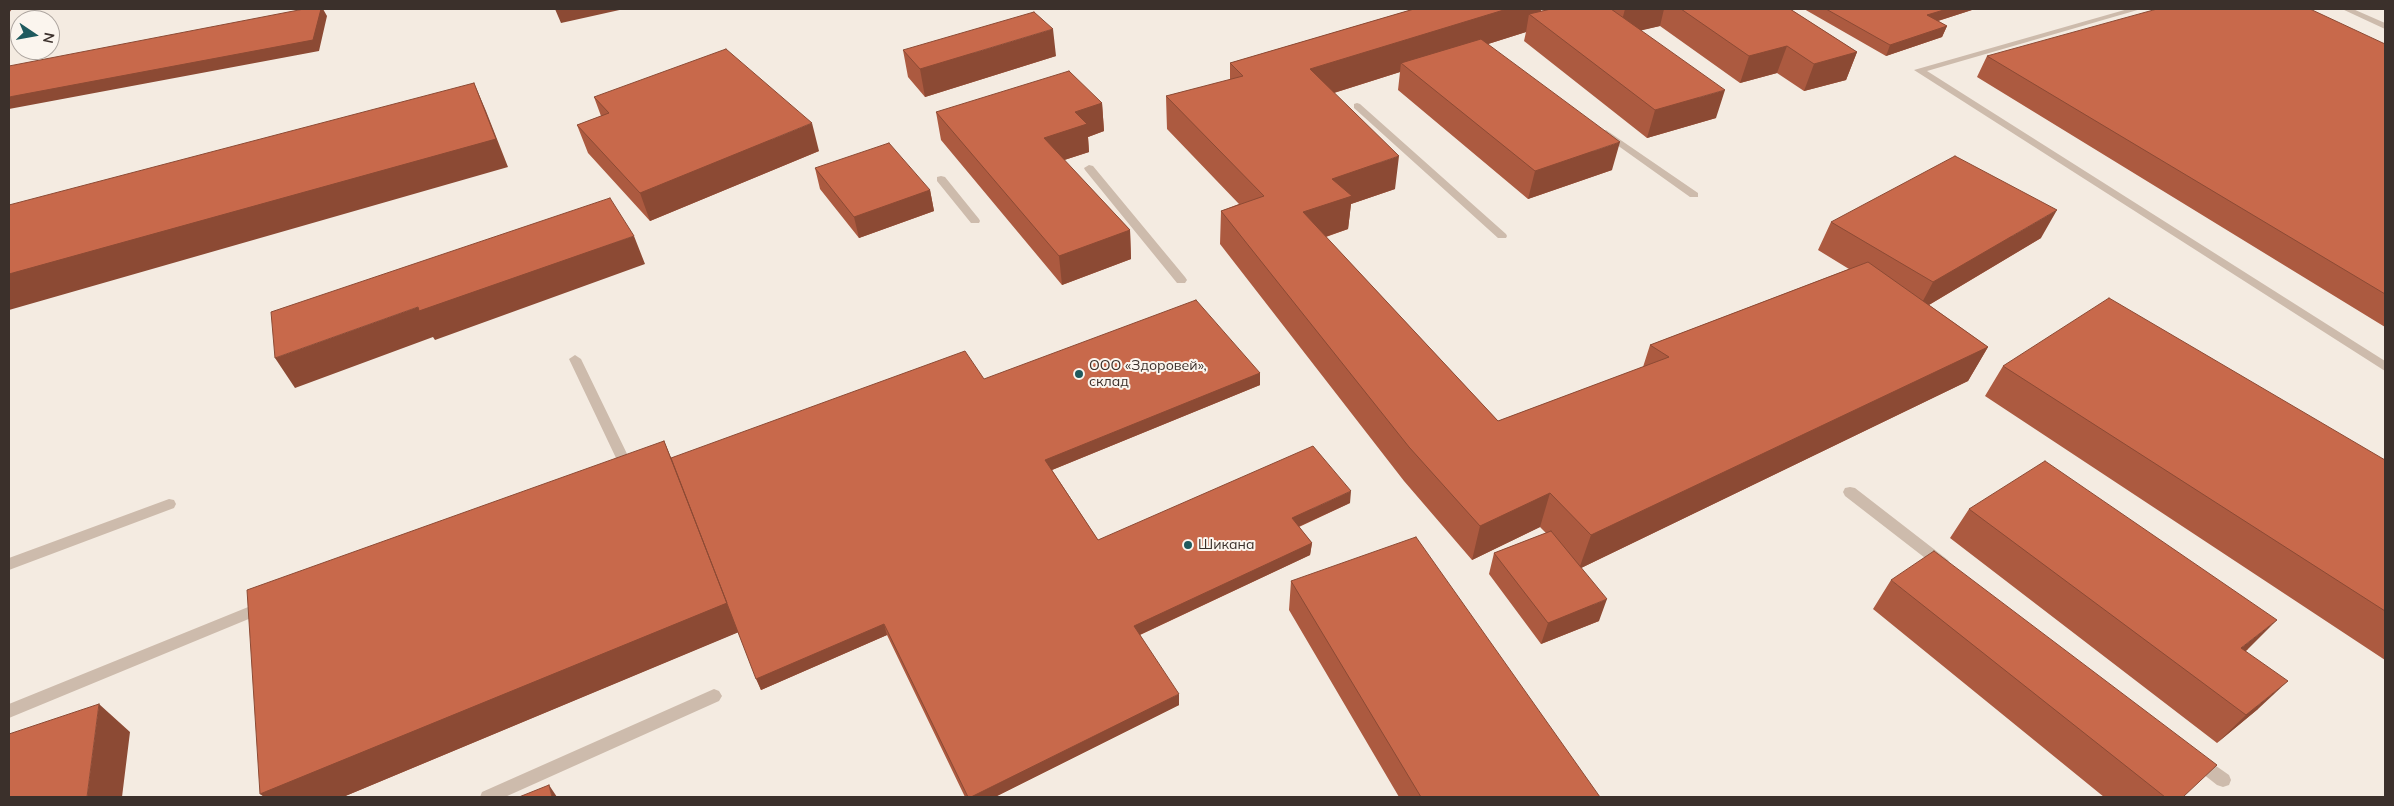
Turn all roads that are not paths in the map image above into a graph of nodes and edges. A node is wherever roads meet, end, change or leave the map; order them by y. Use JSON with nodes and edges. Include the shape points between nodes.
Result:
{"nodes":[{"id":1,"x":2137,"y":9,"type":"edge"},
{"id":2,"x":2346,"y":9,"type":"edge"},
{"id":3,"x":2385,"y":26,"type":"edge"},
{"id":4,"x":1357,"y":106,"type":"dead end"},
{"id":5,"x":1596,"y":126,"type":"edge"},
{"id":6,"x":1090,"y":168,"type":"dead end"},
{"id":7,"x":941,"y":179,"type":"dead end"},
{"id":8,"x":1694,"y":195,"type":"dead end"},
{"id":9,"x":975,"y":221,"type":"dead end"},
{"id":10,"x":1502,"y":236,"type":"dead end"},
{"id":11,"x":1181,"y":280,"type":"dead end"},
{"id":12,"x":576,"y":360,"type":"dead end"},
{"id":13,"x":2385,"y":367,"type":"edge"},
{"id":14,"x":596,"y":472,"type":"edge"},
{"id":15,"x":1850,"y":492,"type":"dead end"},
{"id":16,"x":168,"y":504,"type":"dead end"},
{"id":17,"x":9,"y":564,"type":"edge"},
{"id":18,"x":1951,"y":570,"type":"edge"},
{"id":19,"x":274,"y":602,"type":"edge"},
{"id":20,"x":714,"y":696,"type":"dead end"},
{"id":21,"x":9,"y":711,"type":"edge"},
{"id":22,"x":2184,"y":750,"type":"edge"},
{"id":23,"x":2223,"y":780,"type":"dead end"},
{"id":24,"x":488,"y":797,"type":"edge"}],
"edges":[{"from":1,"to":13,"type":"lane","via":[[1919,70]]},
{"from":2,"to":3,"type":"lane"},
{"from":4,"to":10,"type":"lane"},
{"from":5,"to":8,"type":"lane"},
{"from":6,"to":11,"type":"lane"},
{"from":7,"to":9,"type":"lane"},
{"from":12,"to":14,"type":"lane","via":[[623,460]]},
{"from":15,"to":18,"type":"lane"},
{"from":16,"to":17,"type":"lane"},
{"from":19,"to":21,"type":"lane"},
{"from":20,"to":24,"type":"lane"},
{"from":22,"to":23,"type":"lane"}]}
